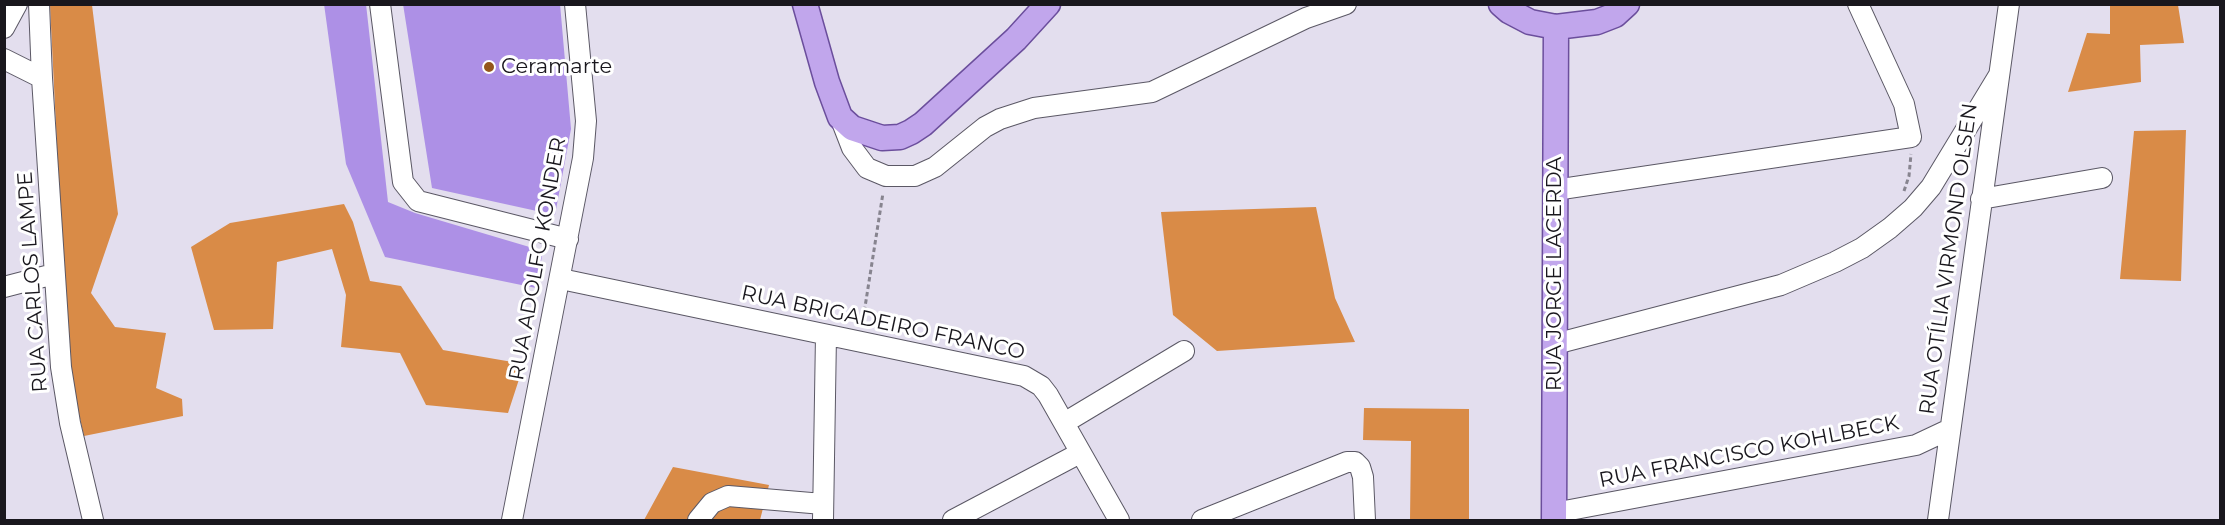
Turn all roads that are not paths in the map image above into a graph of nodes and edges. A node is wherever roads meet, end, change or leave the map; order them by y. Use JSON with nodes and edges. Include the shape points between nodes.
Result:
{"nodes":[{"id":1,"x":17,"y":4,"type":"edge"},
{"id":2,"x":39,"y":4,"type":"edge"},
{"id":3,"x":380,"y":4,"type":"edge"},
{"id":4,"x":575,"y":4,"type":"edge"},
{"id":5,"x":805,"y":4,"type":"edge"},
{"id":6,"x":1048,"y":4,"type":"edge"},
{"id":7,"x":1346,"y":4,"type":"edge"},
{"id":8,"x":1502,"y":4,"type":"edge"},
{"id":9,"x":1627,"y":4,"type":"edge"},
{"id":10,"x":1858,"y":4,"type":"edge"},
{"id":11,"x":2009,"y":4,"type":"edge"},
{"id":12,"x":1530,"y":13,"type":"edge"},
{"id":13,"x":1556,"y":27,"type":"junction"},
{"id":14,"x":4,"y":28,"type":"edge"},
{"id":15,"x":4,"y":59,"type":"edge"},
{"id":16,"x":1999,"y":75,"type":"junction"},
{"id":17,"x":42,"y":78,"type":"junction"},
{"id":18,"x":840,"y":117,"type":"junction"},
{"id":19,"x":2102,"y":178,"type":"dead end"},
{"id":20,"x":1555,"y":190,"type":"junction"},
{"id":21,"x":1982,"y":199,"type":"junction"},
{"id":22,"x":568,"y":239,"type":"junction"},
{"id":23,"x":54,"y":274,"type":"junction"},
{"id":24,"x":561,"y":279,"type":"junction"},
{"id":25,"x":4,"y":287,"type":"edge"},
{"id":26,"x":826,"y":335,"type":"junction"},
{"id":27,"x":1555,"y":344,"type":"junction"},
{"id":28,"x":1184,"y":351,"type":"dead end"},
{"id":29,"x":1064,"y":423,"type":"junction"},
{"id":30,"x":1950,"y":429,"type":"junction"},
{"id":31,"x":1080,"y":453,"type":"junction"},
{"id":32,"x":823,"y":512,"type":"edge"},
{"id":33,"x":1554,"y":517,"type":"edge"},
{"id":34,"x":93,"y":520,"type":"edge"},
{"id":35,"x":512,"y":520,"type":"edge"},
{"id":36,"x":698,"y":520,"type":"edge"},
{"id":37,"x":954,"y":520,"type":"edge"},
{"id":38,"x":1119,"y":520,"type":"edge"},
{"id":39,"x":1202,"y":520,"type":"edge"},
{"id":40,"x":1365,"y":520,"type":"edge"},
{"id":41,"x":1938,"y":520,"type":"edge"}],
"edges":[{"from":1,"to":14,"type":"street"},
{"from":2,"to":17,"type":"street","name":"RUA CARLOS LAMPE"},
{"from":3,"to":22,"type":"street","via":[[403,182],[418,201]]},
{"from":4,"to":22,"type":"street","name":"RUA ADOLFO KONDER","via":[[585,130]]},
{"from":5,"to":18,"type":"main road","via":[[826,82]]},
{"from":6,"to":18,"type":"main road","via":[[1016,39],[911,132],[882,138],[852,128]]},
{"from":7,"to":18,"type":"street","via":[[1306,18],[1163,88],[1141,95],[1017,112],[985,127],[935,167],[907,177],[875,173],[859,160]]},
{"from":8,"to":12,"type":"main road","via":[[1509,11]]},
{"from":9,"to":13,"type":"main road","via":[[1615,15],[1597,22]]},
{"from":10,"to":20,"type":"street","via":[[1904,104],[1911,137]]},
{"from":11,"to":16,"type":"street","name":"RUA OTÍLIA VIRMOND OLSEN"},
{"from":12,"to":13,"type":"main road"},
{"from":13,"to":20,"type":"main road","name":"RUA JORGE LACERDA"},
{"from":15,"to":17,"type":"street"},
{"from":16,"to":21,"type":"street","name":"RUA OTÍLIA VIRMOND OLSEN"},
{"from":16,"to":27,"type":"street","via":[[1931,187],[1913,208],[1862,248],[1781,285]]},
{"from":17,"to":23,"type":"street","name":"RUA CARLOS LAMPE"},
{"from":19,"to":21,"type":"street"},
{"from":20,"to":27,"type":"main road","name":"RUA JORGE LACERDA"},
{"from":21,"to":30,"type":"street","name":"RUA OTÍLIA VIRMOND OLSEN"},
{"from":22,"to":24,"type":"street","name":"RUA ADOLFO KONDER"},
{"from":23,"to":25,"type":"street"},
{"from":23,"to":34,"type":"street","name":"RUA CARLOS LAMPE","via":[[65,397]]},
{"from":24,"to":26,"type":"street","name":"RUA BRIGADEIRO FRANCO"},
{"from":24,"to":35,"type":"street","name":"RUA ADOLFO KONDER"},
{"from":26,"to":29,"type":"street","name":"RUA BRIGADEIRO FRANCO","via":[[1024,376],[1048,394]]},
{"from":26,"to":32,"type":"street"},
{"from":27,"to":33,"type":"main road","name":"RUA JORGE LACERDA"},
{"from":28,"to":29,"type":"street"},
{"from":29,"to":31,"type":"street","name":"RUA BRIGADEIRO FRANCO"},
{"from":30,"to":33,"type":"street","name":"RUA FRANCISCO KOHLBECK","via":[[1916,445]]},
{"from":30,"to":41,"type":"street","name":"RUA OTÍLIA VIRMOND OLSEN"},
{"from":31,"to":37,"type":"street"},
{"from":31,"to":38,"type":"street","name":"RUA BRIGADEIRO FRANCO"},
{"from":32,"to":36,"type":"street","via":[[728,496],[712,503]]},
{"from":39,"to":40,"type":"street","via":[[1347,462],[1360,467]]}]}
